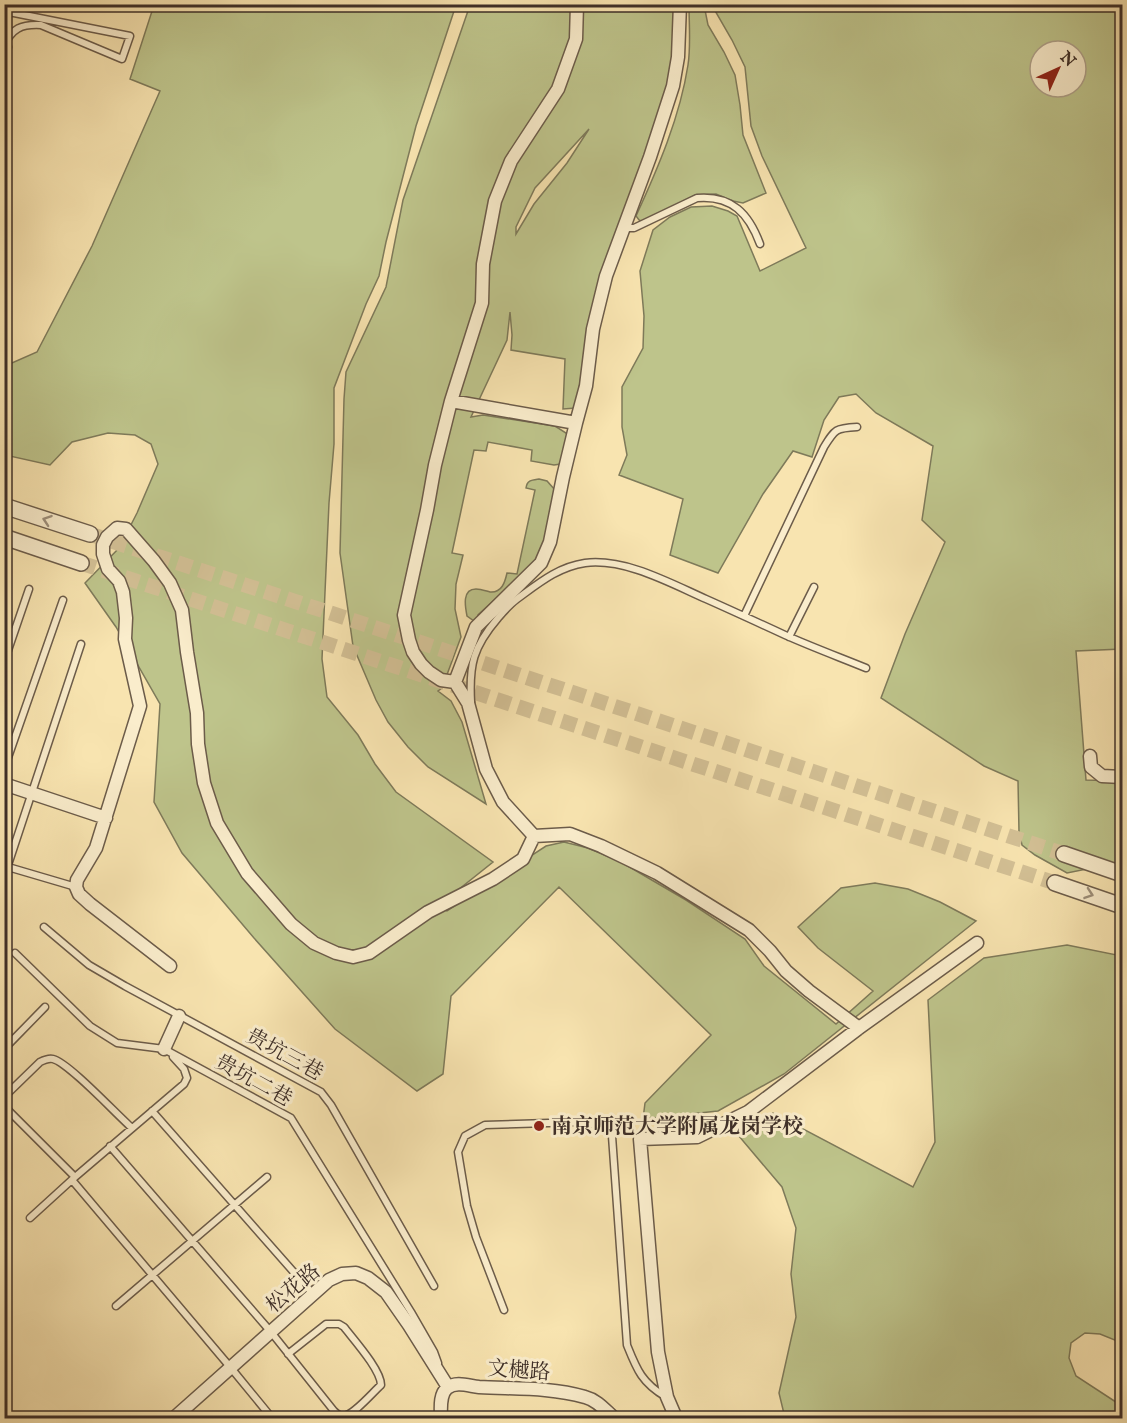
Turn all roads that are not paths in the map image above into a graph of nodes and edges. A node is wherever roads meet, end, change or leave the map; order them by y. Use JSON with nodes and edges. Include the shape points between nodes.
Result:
{"nodes":[{"id":1,"x":577,"y":4,"type":"edge"},
{"id":2,"x":680,"y":4,"type":"edge"},
{"id":3,"x":4,"y":11,"type":"edge"},
{"id":4,"x":5,"y":47,"type":"edge"},
{"id":5,"x":623,"y":228,"type":"junction"},
{"id":6,"x":760,"y":244,"type":"dead end"},
{"id":7,"x":452,"y":401,"type":"junction"},
{"id":8,"x":576,"y":423,"type":"junction"},
{"id":9,"x":857,"y":428,"type":"dead end"},
{"id":10,"x":4,"y":506,"type":"edge"},
{"id":11,"x":90,"y":534,"type":"tunnel mouth"},
{"id":12,"x":4,"y":537,"type":"edge"},
{"id":13,"x":81,"y":564,"type":"tunnel mouth"},
{"id":14,"x":814,"y":587,"type":"dead end"},
{"id":15,"x":29,"y":590,"type":"dead end"},
{"id":16,"x":63,"y":600,"type":"dead end"},
{"id":17,"x":744,"y":616,"type":"junction"},
{"id":18,"x":789,"y":637,"type":"junction"},
{"id":19,"x":81,"y":644,"type":"dead end"},
{"id":20,"x":4,"y":662,"type":"edge"},
{"id":21,"x":866,"y":668,"type":"dead end"},
{"id":22,"x":455,"y":682,"type":"junction"},
{"id":23,"x":471,"y":712,"type":"junction"},
{"id":24,"x":1090,"y":756,"type":"dead end"},
{"id":25,"x":4,"y":769,"type":"edge"},
{"id":26,"x":1122,"y":777,"type":"edge"},
{"id":27,"x":4,"y":784,"type":"edge"},
{"id":28,"x":32,"y":794,"type":"junction"},
{"id":29,"x":106,"y":818,"type":"junction"},
{"id":30,"x":534,"y":836,"type":"junction"},
{"id":31,"x":1064,"y":854,"type":"tunnel mouth"},
{"id":32,"x":8,"y":867,"type":"junction"},
{"id":33,"x":1122,"y":874,"type":"edge"},
{"id":34,"x":4,"y":877,"type":"edge"},
{"id":35,"x":1054,"y":883,"type":"tunnel mouth"},
{"id":36,"x":76,"y":887,"type":"junction"},
{"id":37,"x":1122,"y":906,"type":"edge"},
{"id":38,"x":44,"y":927,"type":"dead end"},
{"id":39,"x":977,"y":943,"type":"dead end"},
{"id":40,"x":15,"y":953,"type":"dead end"},
{"id":41,"x":170,"y":966,"type":"dead end"},
{"id":42,"x":45,"y":1007,"type":"dead end"},
{"id":43,"x":179,"y":1016,"type":"junction"},
{"id":44,"x":859,"y":1028,"type":"junction"},
{"id":45,"x":4,"y":1049,"type":"edge"},
{"id":46,"x":164,"y":1049,"type":"junction"},
{"id":47,"x":4,"y":1097,"type":"edge"},
{"id":48,"x":4,"y":1106,"type":"edge"},
{"id":49,"x":152,"y":1111,"type":"junction"},
{"id":50,"x":132,"y":1128,"type":"junction"},
{"id":51,"x":110,"y":1146,"type":"junction"},
{"id":52,"x":267,"y":1177,"type":"dead end"},
{"id":53,"x":73,"y":1179,"type":"junction"},
{"id":54,"x":235,"y":1205,"type":"junction"},
{"id":55,"x":30,"y":1218,"type":"dead end"},
{"id":56,"x":192,"y":1241,"type":"junction"},
{"id":57,"x":152,"y":1275,"type":"junction"},
{"id":58,"x":434,"y":1286,"type":"dead end"},
{"id":59,"x":314,"y":1294,"type":"junction"},
{"id":60,"x":116,"y":1306,"type":"dead end"},
{"id":61,"x":504,"y":1310,"type":"dead end"},
{"id":62,"x":271,"y":1332,"type":"junction"},
{"id":63,"x":288,"y":1354,"type":"junction"},
{"id":64,"x":231,"y":1368,"type":"junction"},
{"id":65,"x":444,"y":1382,"type":"junction"},
{"id":66,"x":667,"y":1397,"type":"junction"},
{"id":67,"x":181,"y":1416,"type":"edge"},
{"id":68,"x":272,"y":1419,"type":"edge"},
{"id":69,"x":441,"y":1419,"type":"edge"},
{"id":70,"x":614,"y":1419,"type":"edge"},
{"id":71,"x":675,"y":1419,"type":"edge"}],
"edges":[{"from":1,"to":7,"type":"street","via":[[576,39],[558,89],[511,161],[495,201],[483,264],[482,303]]},
{"from":2,"to":5,"type":"street","via":[[673,86]]},
{"from":3,"to":4,"type":"lane","via":[[130,36],[122,59],[41,25],[18,29],[8,37]]},
{"from":5,"to":6,"type":"lane","via":[[634,228],[706,197],[737,207],[745,214]]},
{"from":5,"to":8,"type":"street","via":[[598,308]]},
{"from":7,"to":8,"type":"street"},
{"from":7,"to":22,"type":"street","via":[[405,615],[413,652],[421,664],[441,680]]},
{"from":8,"to":22,"type":"street","via":[[546,553],[541,563],[476,627]]},
{"from":9,"to":17,"type":"lane","via":[[841,428],[832,433]]},
{"from":11,"to":10,"type":"street","one_way":true},
{"from":12,"to":13,"type":"street"},
{"from":14,"to":18,"type":"lane"},
{"from":15,"to":20,"type":"lane"},
{"from":16,"to":25,"type":"lane"},
{"from":17,"to":18,"type":"lane"},
{"from":17,"to":23,"type":"lane","via":[[630,567],[606,562],[560,570],[509,605],[479,644],[470,681]]},
{"from":18,"to":21,"type":"lane"},
{"from":19,"to":28,"type":"lane"},
{"from":22,"to":23,"type":"street"},
{"from":23,"to":30,"type":"street","via":[[494,786]]},
{"from":24,"to":26,"type":"street","via":[[1091,767],[1102,776]]},
{"from":27,"to":28,"type":"street"},
{"from":28,"to":29,"type":"street"},
{"from":28,"to":32,"type":"lane"},
{"from":29,"to":30,"type":"street","via":[[140,706],[124,639],[123,592],[103,554],[107,537],[117,528],[126,529],[154,561],[182,610],[204,783],[217,823],[247,873],[291,924],[314,943],[336,954],[353,957],[369,953],[428,912],[523,859]]},
{"from":29,"to":36,"type":"street"},
{"from":30,"to":44,"type":"street","via":[[570,834],[657,873],[750,930],[786,972]]},
{"from":31,"to":33,"type":"street"},
{"from":32,"to":34,"type":"lane"},
{"from":32,"to":36,"type":"lane"},
{"from":35,"to":37,"type":"street","one_way":true},
{"from":36,"to":41,"type":"street","via":[[90,904]]},
{"from":38,"to":43,"type":"lane","name":"贵坑三巷","via":[[89,965]]},
{"from":39,"to":44,"type":"street"},
{"from":40,"to":46,"type":"lane","name":"贵坑二巷","via":[[102,1035],[117,1043]]},
{"from":42,"to":45,"type":"lane"},
{"from":43,"to":46,"type":"street"},
{"from":43,"to":58,"type":"lane","name":"贵坑三巷","via":[[314,1087],[327,1098]]},
{"from":44,"to":66,"type":"street","via":[[748,1112],[697,1137],[640,1139],[658,1352]]},
{"from":46,"to":49,"type":"lane","via":[[184,1069],[187,1078]]},
{"from":46,"to":65,"type":"lane","name":"贵坑二巷","via":[[291,1118],[434,1352]]},
{"from":47,"to":50,"type":"lane","via":[[40,1062],[53,1059],[69,1068]]},
{"from":48,"to":53,"type":"lane"},
{"from":49,"to":50,"type":"lane"},
{"from":49,"to":54,"type":"lane"},
{"from":50,"to":51,"type":"lane"},
{"from":51,"to":53,"type":"lane"},
{"from":51,"to":56,"type":"lane"},
{"from":52,"to":54,"type":"lane"},
{"from":53,"to":55,"type":"lane"},
{"from":53,"to":57,"type":"lane"},
{"from":54,"to":56,"type":"lane"},
{"from":54,"to":59,"type":"lane"},
{"from":56,"to":57,"type":"lane"},
{"from":56,"to":62,"type":"lane"},
{"from":57,"to":60,"type":"lane"},
{"from":57,"to":64,"type":"lane"},
{"from":59,"to":62,"type":"street","name":"松花路"},
{"from":59,"to":65,"type":"street","name":"松花路","via":[[342,1274],[356,1273],[368,1278],[386,1292]]},
{"from":61,"to":66,"type":"lane","via":[[467,1206],[458,1152],[465,1136],[485,1125],[581,1122],[608,1128],[612,1136],[627,1346],[637,1371],[655,1391]]},
{"from":62,"to":63,"type":"lane"},
{"from":62,"to":64,"type":"street","name":"松花路"},
{"from":63,"to":63,"type":"lane","via":[[339,1415],[352,1412],[381,1385],[375,1369],[339,1324],[326,1324]]},
{"from":64,"to":67,"type":"street","name":"松花路"},
{"from":64,"to":68,"type":"lane"},
{"from":65,"to":69,"type":"street"},
{"from":65,"to":70,"type":"street","name":"文樾路","via":[[554,1390],[586,1397]]},
{"from":66,"to":71,"type":"street"}]}
